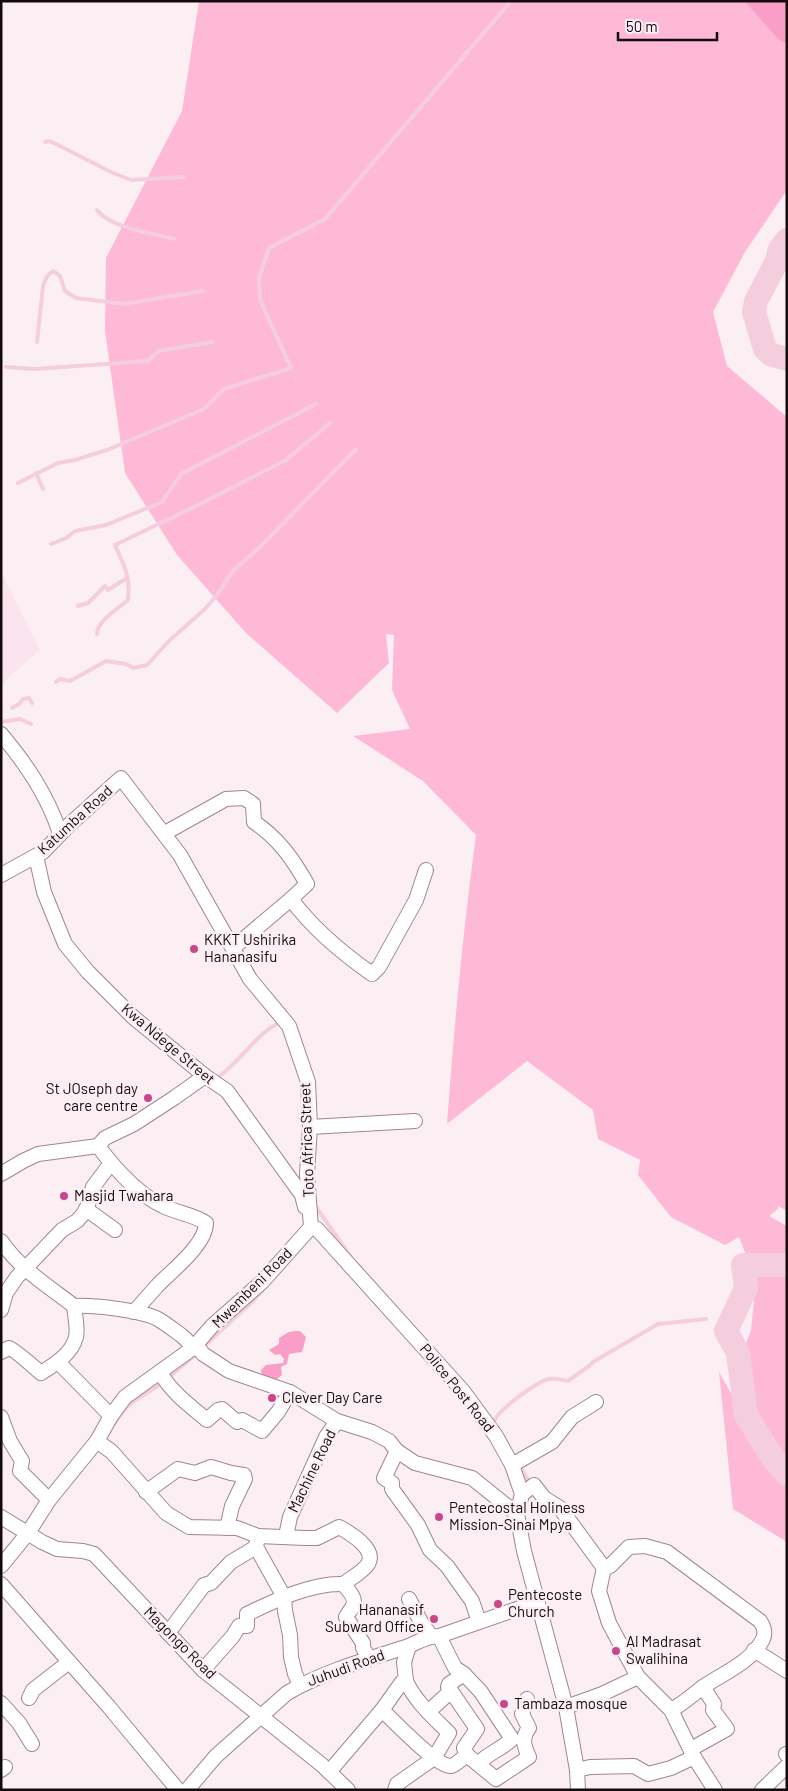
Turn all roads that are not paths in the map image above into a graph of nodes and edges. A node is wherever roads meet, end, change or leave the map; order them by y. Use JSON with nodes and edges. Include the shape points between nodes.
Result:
{"nodes":[{"id":1,"x":1,"y":734,"type":"edge"},
{"id":2,"x":121,"y":778,"type":"joint"},
{"id":3,"x":60,"y":833,"type":"junction"},
{"id":4,"x":165,"y":833,"type":"junction"},
{"id":5,"x":36,"y":856,"type":"junction"},
{"id":6,"x":426,"y":870,"type":"dead end"},
{"id":7,"x":1,"y":875,"type":"edge"},
{"id":8,"x":291,"y":899,"type":"junction"},
{"id":9,"x":233,"y":948,"type":"junction"},
{"id":10,"x":205,"y":1076,"type":"junction"},
{"id":11,"x":415,"y":1121,"type":"dead end"},
{"id":12,"x":310,"y":1128,"type":"junction"},
{"id":13,"x":98,"y":1146,"type":"junction"},
{"id":14,"x":111,"y":1163,"type":"junction"},
{"id":15,"x":1,"y":1174,"type":"edge"},
{"id":16,"x":86,"y":1208,"type":"junction"},
{"id":17,"x":311,"y":1227,"type":"junction"},
{"id":18,"x":115,"y":1230,"type":"dead end"},
{"id":19,"x":4,"y":1251,"type":"edge"},
{"id":20,"x":25,"y":1268,"type":"junction"},
{"id":21,"x":74,"y":1306,"type":"junction"},
{"id":22,"x":1,"y":1310,"type":"edge"},
{"id":23,"x":134,"y":1312,"type":"junction"},
{"id":24,"x":193,"y":1348,"type":"junction"},
{"id":25,"x":1,"y":1353,"type":"edge"},
{"id":26,"x":58,"y":1362,"type":"junction"},
{"id":27,"x":160,"y":1372,"type":"junction"},
{"id":28,"x":290,"y":1392,"type":"junction"},
{"id":29,"x":596,"y":1402,"type":"dead end"},
{"id":30,"x":111,"y":1416,"type":"junction"},
{"id":31,"x":337,"y":1421,"type":"junction"},
{"id":32,"x":2,"y":1423,"type":"edge"},
{"id":33,"x":97,"y":1441,"type":"junction"},
{"id":34,"x":397,"y":1451,"type":"junction"},
{"id":35,"x":512,"y":1465,"type":"junction"},
{"id":36,"x":146,"y":1492,"type":"junction"},
{"id":37,"x":522,"y":1494,"type":"junction"},
{"id":38,"x":49,"y":1500,"type":"junction"},
{"id":39,"x":517,"y":1514,"type":"junction"},
{"id":40,"x":1,"y":1516,"type":"edge"},
{"id":41,"x":227,"y":1528,"type":"junction"},
{"id":42,"x":28,"y":1534,"type":"junction"},
{"id":43,"x":286,"y":1536,"type":"junction"},
{"id":44,"x":257,"y":1542,"type":"junction"},
{"id":45,"x":1,"y":1566,"type":"edge"},
{"id":46,"x":604,"y":1568,"type":"junction"},
{"id":47,"x":1,"y":1584,"type":"edge"},
{"id":48,"x":343,"y":1584,"type":"junction"},
{"id":49,"x":284,"y":1597,"type":"junction"},
{"id":50,"x":409,"y":1599,"type":"dead end"},
{"id":51,"x":537,"y":1602,"type":"junction"},
{"id":52,"x":479,"y":1622,"type":"junction"},
{"id":53,"x":168,"y":1633,"type":"junction"},
{"id":54,"x":435,"y":1636,"type":"junction"},
{"id":55,"x":409,"y":1646,"type":"junction"},
{"id":56,"x":754,"y":1650,"type":"junction"},
{"id":57,"x":369,"y":1658,"type":"junction"},
{"id":58,"x":69,"y":1662,"type":"junction"},
{"id":59,"x":203,"y":1670,"type":"junction"},
{"id":60,"x":787,"y":1671,"type":"edge"},
{"id":61,"x":464,"y":1674,"type":"junction"},
{"id":62,"x":638,"y":1677,"type":"junction"},
{"id":63,"x":406,"y":1681,"type":"junction"},
{"id":64,"x":300,"y":1685,"type":"junction"},
{"id":65,"x":703,"y":1687,"type":"junction"},
{"id":66,"x":451,"y":1690,"type":"junction"},
{"id":67,"x":29,"y":1698,"type":"dead end"},
{"id":68,"x":527,"y":1699,"type":"dead end"},
{"id":69,"x":1,"y":1703,"type":"edge"},
{"id":70,"x":566,"y":1707,"type":"junction"},
{"id":71,"x":382,"y":1710,"type":"junction"},
{"id":72,"x":671,"y":1710,"type":"junction"},
{"id":73,"x":428,"y":1712,"type":"junction"},
{"id":74,"x":261,"y":1715,"type":"junction"},
{"id":75,"x":32,"y":1744,"type":"dead end"},
{"id":76,"x":692,"y":1753,"type":"junction"},
{"id":77,"x":467,"y":1755,"type":"junction"},
{"id":78,"x":434,"y":1758,"type":"junction"},
{"id":79,"x":478,"y":1764,"type":"junction"},
{"id":80,"x":787,"y":1766,"type":"edge"},
{"id":81,"x":577,"y":1770,"type":"junction"},
{"id":82,"x":329,"y":1772,"type":"junction"},
{"id":83,"x":341,"y":1787,"type":"edge"},
{"id":84,"x":178,"y":1790,"type":"edge"},
{"id":85,"x":187,"y":1790,"type":"edge"},
{"id":86,"x":395,"y":1790,"type":"edge"},
{"id":87,"x":578,"y":1790,"type":"edge"},
{"id":88,"x":715,"y":1790,"type":"edge"},
{"id":89,"x":762,"y":1790,"type":"edge"}],
"edges":[{"from":1,"to":3,"type":"street","via":[[37,781]]},
{"from":2,"to":3,"type":"street","name":"Katumba Road"},
{"from":2,"to":4,"type":"street","name":"Toto Africa Street"},
{"from":3,"to":5,"type":"street","name":"Katumba Road"},
{"from":4,"to":8,"type":"street","via":[[226,799],[235,797],[250,801],[254,822],[283,847],[307,884]]},
{"from":4,"to":9,"type":"street","name":"Toto Africa Street"},
{"from":5,"to":7,"type":"street","name":"Katumba Road"},
{"from":5,"to":10,"type":"street","name":"Kwa Ndege Street","via":[[44,892],[65,944],[88,972],[134,1017]]},
{"from":6,"to":8,"type":"street","via":[[416,900],[372,974],[306,920]]},
{"from":8,"to":9,"type":"street"},
{"from":9,"to":12,"type":"street","name":"Toto Africa Street","via":[[250,979],[290,1026],[308,1082]]},
{"from":10,"to":13,"type":"street","via":[[134,1124],[105,1138]]},
{"from":10,"to":17,"type":"street","name":"Kwa Ndege Street","via":[[227,1091],[280,1164],[302,1196]]},
{"from":11,"to":12,"type":"street"},
{"from":12,"to":17,"type":"street","name":"Toto Africa Street"},
{"from":13,"to":14,"type":"street"},
{"from":13,"to":15,"type":"street","via":[[38,1154]]},
{"from":14,"to":16,"type":"street","via":[[93,1187]]},
{"from":14,"to":23,"type":"street","via":[[155,1202],[206,1223],[206,1230],[185,1261]]},
{"from":16,"to":18,"type":"street"},
{"from":16,"to":20,"type":"street","via":[[78,1220],[62,1230]]},
{"from":17,"to":24,"type":"street","name":"Mwembeni Road","via":[[262,1282],[212,1326]]},
{"from":17,"to":35,"type":"street","name":"Police Post Road","via":[[318,1229],[463,1391],[496,1436]]},
{"from":19,"to":20,"type":"street"},
{"from":20,"to":21,"type":"street"},
{"from":20,"to":22,"type":"street","via":[[6,1293]]},
{"from":21,"to":23,"type":"street"},
{"from":21,"to":26,"type":"street","via":[[76,1336]]},
{"from":23,"to":24,"type":"street","via":[[155,1318],[184,1337]]},
{"from":24,"to":27,"type":"street","name":"Mwembeni Road"},
{"from":24,"to":28,"type":"street","via":[[229,1372]]},
{"from":25,"to":26,"type":"street","via":[[14,1349],[41,1374]]},
{"from":26,"to":30,"type":"street"},
{"from":27,"to":28,"type":"street","via":[[164,1381],[207,1420],[222,1409],[237,1422],[242,1420],[262,1431]]},
{"from":27,"to":30,"type":"street","name":"Mwembeni Road","via":[[125,1397]]},
{"from":28,"to":31,"type":"street"},
{"from":29,"to":35,"type":"street","via":[[572,1417],[552,1442]]},
{"from":30,"to":33,"type":"street","name":"Mwembeni Road"},
{"from":31,"to":34,"type":"street","via":[[372,1432],[390,1441]]},
{"from":31,"to":43,"type":"street","name":"Machine Road","via":[[326,1437],[290,1517]]},
{"from":32,"to":38,"type":"street","via":[[22,1461],[20,1470]]},
{"from":33,"to":36,"type":"street","via":[[112,1452]]},
{"from":33,"to":38,"type":"street","name":"Mwembeni Road"},
{"from":34,"to":39,"type":"street","via":[[415,1463],[472,1478]]},
{"from":34,"to":52,"type":"street","via":[[384,1478],[392,1483],[392,1489],[418,1525],[430,1550],[448,1566],[472,1601]]},
{"from":35,"to":37,"type":"street","name":"Police Post Road"},
{"from":36,"to":41,"type":"street","via":[[166,1513],[189,1527]]},
{"from":36,"to":41,"type":"street","via":[[178,1469],[195,1473],[211,1466],[244,1474]]},
{"from":37,"to":39,"type":"street"},
{"from":37,"to":46,"type":"street","via":[[534,1485],[544,1498],[560,1508]]},
{"from":38,"to":42,"type":"street","name":"Mwembeni Road"},
{"from":39,"to":51,"type":"street"},
{"from":40,"to":42,"type":"street","name":"Magongo Road"},
{"from":41,"to":44,"type":"street","via":[[237,1528]]},
{"from":42,"to":45,"type":"street","name":"Mwembeni Road"},
{"from":42,"to":53,"type":"street","name":"Magongo Road","via":[[57,1550],[94,1554]]},
{"from":43,"to":44,"type":"street"},
{"from":43,"to":48,"type":"street","via":[[317,1538],[339,1527],[352,1535],[369,1551],[370,1558],[367,1565]]},
{"from":44,"to":49,"type":"street"},
{"from":44,"to":53,"type":"street","via":[[204,1585]]},
{"from":46,"to":56,"type":"street","via":[[629,1547],[645,1546],[667,1552],[760,1621],[765,1632]]},
{"from":46,"to":62,"type":"street","via":[[599,1591],[609,1623]]},
{"from":47,"to":58,"type":"street"},
{"from":48,"to":49,"type":"street"},
{"from":48,"to":57,"type":"street","via":[[354,1602],[346,1617]]},
{"from":49,"to":59,"type":"street","via":[[247,1614],[247,1626],[238,1626]]},
{"from":49,"to":64,"type":"street","via":[[291,1657]]},
{"from":50,"to":54,"type":"street","via":[[422,1624]]},
{"from":51,"to":52,"type":"street","name":"Juhudi Road"},
{"from":51,"to":70,"type":"street"},
{"from":52,"to":54,"type":"street","name":"Juhudi Road"},
{"from":53,"to":59,"type":"street","name":"Magongo Road"},
{"from":54,"to":55,"type":"street","name":"Juhudi Road"},
{"from":54,"to":61,"type":"street","via":[[455,1668]]},
{"from":55,"to":57,"type":"street","name":"Juhudi Road"},
{"from":55,"to":63,"type":"street","via":[[404,1662]]},
{"from":56,"to":60,"type":"street"},
{"from":56,"to":65,"type":"street","via":[[732,1670]]},
{"from":57,"to":64,"type":"street","name":"Juhudi Road"},
{"from":58,"to":67,"type":"street","via":[[33,1690]]},
{"from":58,"to":84,"type":"street"},
{"from":59,"to":74,"type":"street","name":"Magongo Road"},
{"from":61,"to":66,"type":"street","via":[[449,1684]]},
{"from":61,"to":79,"type":"street","via":[[481,1692],[512,1739]]},
{"from":62,"to":70,"type":"street"},
{"from":62,"to":72,"type":"street"},
{"from":63,"to":71,"type":"street"},
{"from":63,"to":73,"type":"street"},
{"from":64,"to":74,"type":"street","name":"Juhudi Road"},
{"from":65,"to":72,"type":"street"},
{"from":65,"to":76,"type":"street","via":[[714,1704],[713,1710],[728,1728]]},
{"from":66,"to":73,"type":"street"},
{"from":66,"to":77,"type":"street","via":[[477,1729],[464,1748]]},
{"from":68,"to":79,"type":"street","via":[[522,1714],[529,1728],[523,1744],[529,1757],[496,1779]]},
{"from":69,"to":75,"type":"street"},
{"from":70,"to":81,"type":"street"},
{"from":71,"to":78,"type":"street"},
{"from":71,"to":82,"type":"street"},
{"from":72,"to":76,"type":"street"},
{"from":73,"to":78,"type":"street","via":[[448,1733]]},
{"from":74,"to":82,"type":"street","name":"Magongo Road"},
{"from":74,"to":85,"type":"street","name":"Juhudi Road","via":[[216,1756]]},
{"from":76,"to":81,"type":"street","via":[[671,1768],[648,1774],[634,1766]]},
{"from":76,"to":88,"type":"street"},
{"from":77,"to":78,"type":"street","via":[[453,1766]]},
{"from":77,"to":79,"type":"street"},
{"from":78,"to":86,"type":"street","via":[[398,1784]]},
{"from":80,"to":89,"type":"street"},
{"from":81,"to":87,"type":"street"},
{"from":82,"to":83,"type":"street","name":"Magongo Road"}]}
